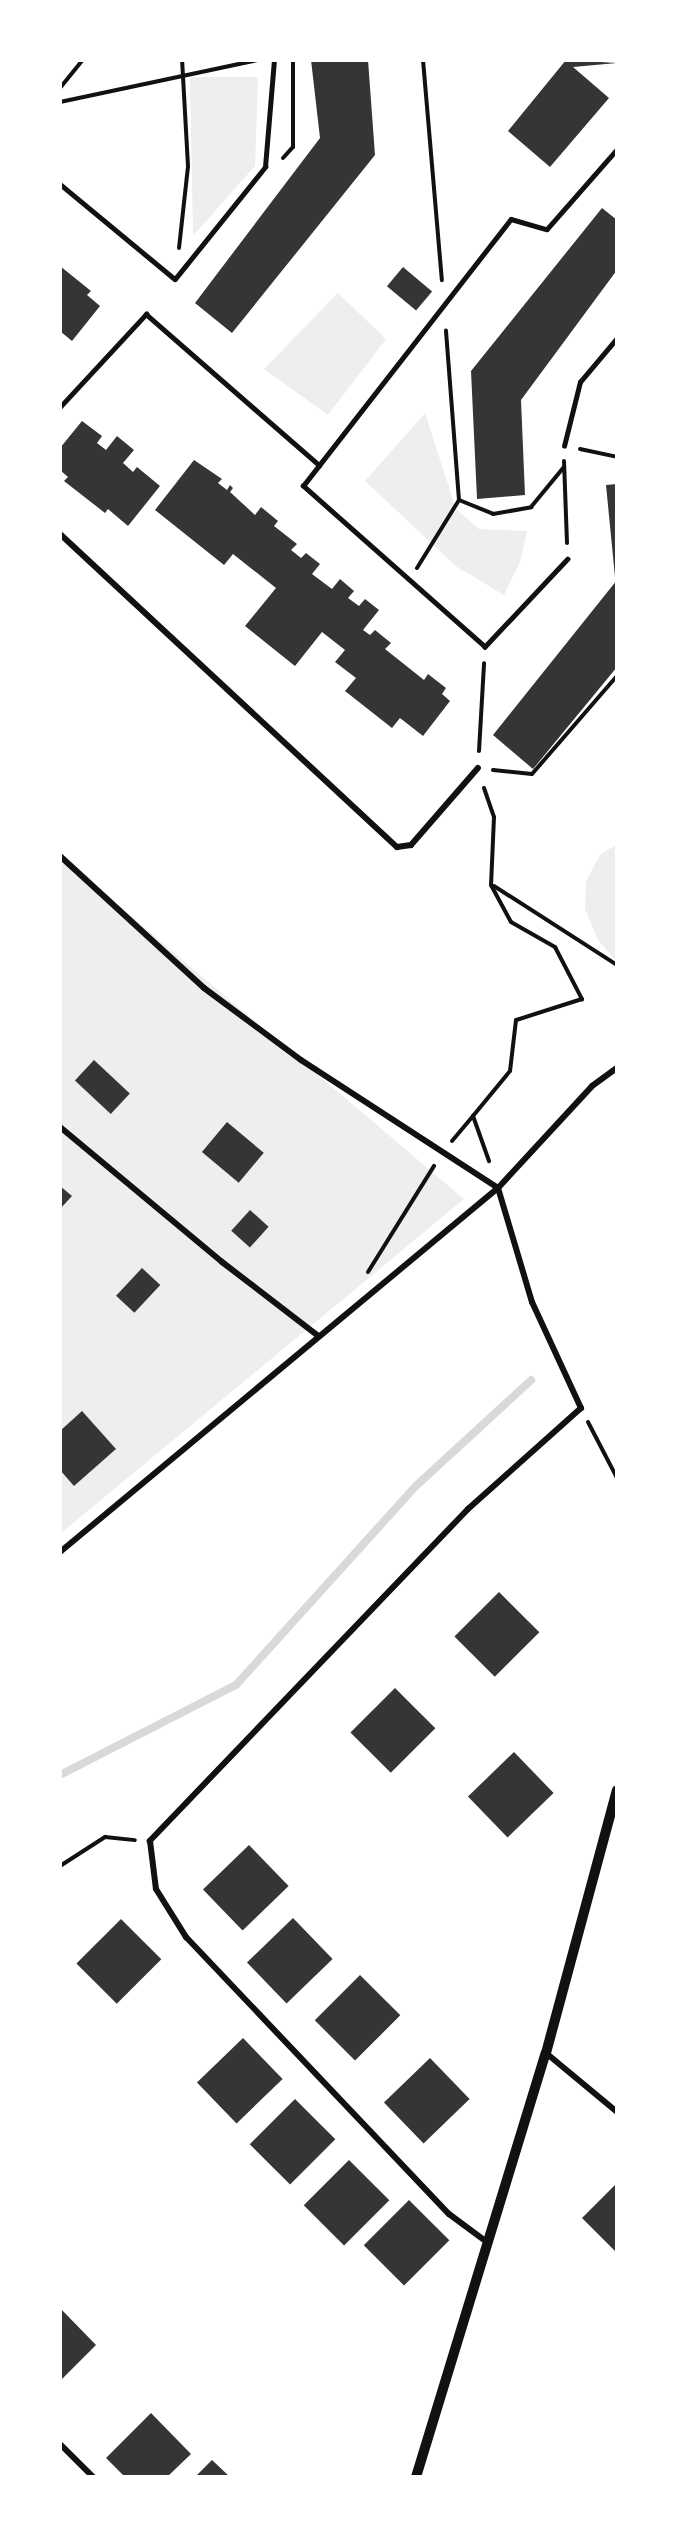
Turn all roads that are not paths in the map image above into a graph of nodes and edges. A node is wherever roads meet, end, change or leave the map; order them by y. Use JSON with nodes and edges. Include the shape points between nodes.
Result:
{"nodes":[{"id":1,"x":274,"y":60,"type":"edge"},
{"id":2,"x":616,"y":154,"type":"edge"},
{"id":3,"x":60,"y":184,"type":"edge"},
{"id":4,"x":617,"y":338,"type":"edge"},
{"id":5,"x":60,"y":406,"type":"edge"},
{"id":6,"x":564,"y":446,"type":"road end"},
{"id":7,"x":319,"y":465,"type":"junction"},
{"id":8,"x":60,"y":534,"type":"edge"},
{"id":9,"x":568,"y":559,"type":"road end"},
{"id":10,"x":478,"y":768,"type":"road end"},
{"id":11,"x":60,"y":856,"type":"edge"},
{"id":12,"x":617,"y":1068,"type":"edge"},
{"id":13,"x":60,"y":1127,"type":"edge"},
{"id":14,"x":498,"y":1188,"type":"junction"},
{"id":15,"x":317,"y":1335,"type":"junction"},
{"id":16,"x":60,"y":1552,"type":"edge"},
{"id":17,"x":617,"y":1790,"type":"edge"},
{"id":18,"x":546,"y":2053,"type":"junction"},
{"id":19,"x":617,"y":2112,"type":"edge"},
{"id":20,"x":488,"y":2243,"type":"junction"},
{"id":21,"x":60,"y":2444,"type":"edge"},
{"id":22,"x":93,"y":2477,"type":"edge"},
{"id":23,"x":416,"y":2477,"type":"edge"}],
"edges":[{"from":1,"to":3,"type":"lane","via":[[265,167],[175,279]]},
{"from":2,"to":7,"type":"lane","via":[[547,229],[511,219]]},
{"from":4,"to":6,"type":"lane","via":[[580,382]]},
{"from":5,"to":7,"type":"lane","via":[[146,314]]},
{"from":7,"to":9,"type":"lane","via":[[303,486],[484,647]]},
{"from":8,"to":10,"type":"street","via":[[397,847],[411,845]]},
{"from":11,"to":14,"type":"street","via":[[204,988],[301,1060]]},
{"from":12,"to":14,"type":"street","via":[[592,1086]]},
{"from":13,"to":15,"type":"street","via":[[256,1290]]},
{"from":14,"to":15,"type":"street"},
{"from":14,"to":20,"type":"street","via":[[532,1302],[581,1408],[468,1509],[150,1841],[156,1889],[186,1937],[449,2214]]},
{"from":15,"to":16,"type":"street"},
{"from":17,"to":18,"type":"street"},
{"from":18,"to":19,"type":"street"},
{"from":18,"to":20,"type":"street"},
{"from":20,"to":23,"type":"street"},
{"from":21,"to":22,"type":"street"}]}
